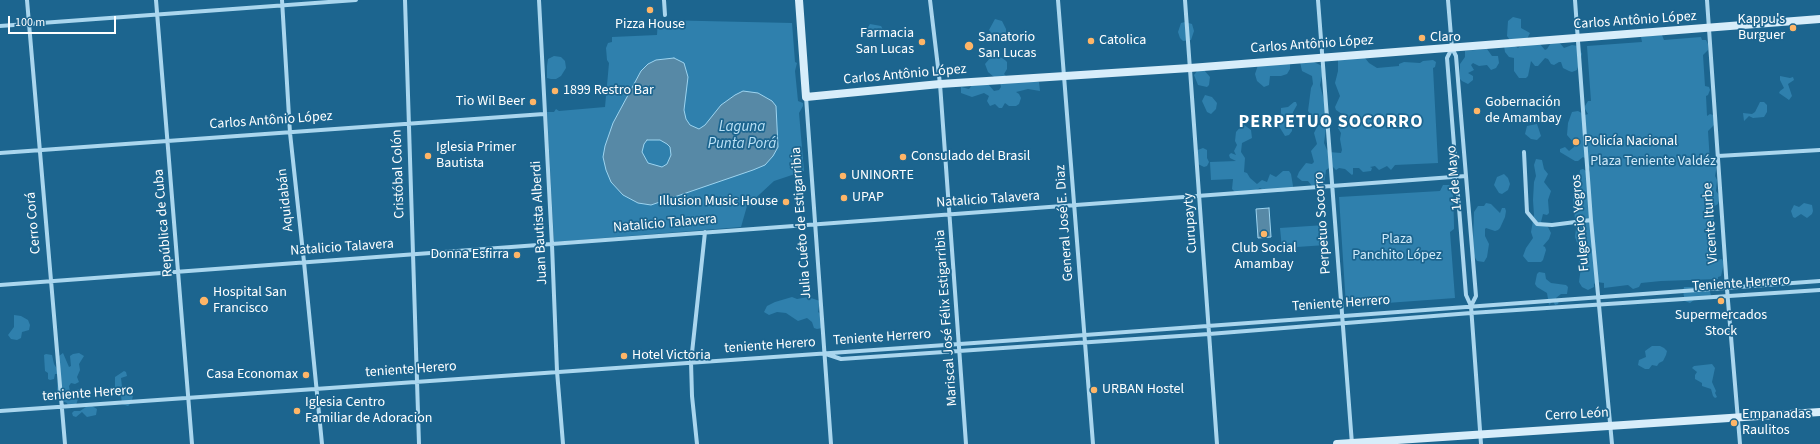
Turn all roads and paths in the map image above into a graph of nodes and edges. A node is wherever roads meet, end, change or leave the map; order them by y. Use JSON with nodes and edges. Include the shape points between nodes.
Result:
{"nodes":[{"id":1,"x":27,"y":0,"type":"edge"},
{"id":2,"x":156,"y":0,"type":"edge"},
{"id":3,"x":282,"y":0,"type":"edge"},
{"id":4,"x":356,"y":0,"type":"edge"},
{"id":5,"x":405,"y":0,"type":"edge"},
{"id":6,"x":538,"y":0,"type":"edge"},
{"id":7,"x":664,"y":0,"type":"edge"},
{"id":8,"x":799,"y":0,"type":"edge"},
{"id":9,"x":930,"y":0,"type":"edge"},
{"id":10,"x":1058,"y":0,"type":"edge"},
{"id":11,"x":1185,"y":0,"type":"edge"},
{"id":12,"x":1318,"y":0,"type":"edge"},
{"id":13,"x":1448,"y":0,"type":"edge"},
{"id":14,"x":1575,"y":0,"type":"edge"},
{"id":15,"x":1707,"y":0,"type":"edge"},
{"id":16,"x":283,"y":6,"type":"junction"},
{"id":17,"x":158,"y":15,"type":"junction"},
{"id":18,"x":665,"y":15,"type":"dead end"},
{"id":19,"x":1820,"y":18,"type":"edge"},
{"id":20,"x":28,"y":24,"type":"junction"},
{"id":21,"x":0,"y":26,"type":"edge"},
{"id":22,"x":1709,"y":28,"type":"junction"},
{"id":23,"x":1578,"y":38,"type":"junction"},
{"id":24,"x":1452,"y":48,"type":"junction"},
{"id":25,"x":1321,"y":57,"type":"junction"},
{"id":26,"x":1190,"y":68,"type":"junction"},
{"id":27,"x":1064,"y":76,"type":"junction"},
{"id":28,"x":940,"y":84,"type":"junction"},
{"id":29,"x":806,"y":96,"type":"junction"},
{"id":30,"x":544,"y":114,"type":"junction"},
{"id":31,"x":408,"y":124,"type":"junction"},
{"id":32,"x":290,"y":133,"type":"junction"},
{"id":33,"x":168,"y":141,"type":"junction"},
{"id":34,"x":1820,"y":150,"type":"edge"},
{"id":35,"x":38,"y":151,"type":"junction"},
{"id":36,"x":1524,"y":152,"type":"dead end"},
{"id":37,"x":0,"y":153,"type":"edge"},
{"id":38,"x":1718,"y":156,"type":"junction"},
{"id":39,"x":1466,"y":176,"type":"junction"},
{"id":40,"x":1456,"y":177,"type":"junction"},
{"id":41,"x":1331,"y":186,"type":"junction"},
{"id":42,"x":1200,"y":195,"type":"junction"},
{"id":43,"x":1075,"y":204,"type":"junction"},
{"id":44,"x":951,"y":214,"type":"junction"},
{"id":45,"x":1591,"y":220,"type":"junction"},
{"id":46,"x":814,"y":224,"type":"junction"},
{"id":47,"x":705,"y":232,"type":"junction"},
{"id":48,"x":552,"y":244,"type":"junction"},
{"id":49,"x":412,"y":254,"type":"junction"},
{"id":50,"x":304,"y":262,"type":"junction"},
{"id":51,"x":179,"y":272,"type":"junction"},
{"id":52,"x":50,"y":281,"type":"junction"},
{"id":53,"x":1820,"y":281,"type":"edge"},
{"id":54,"x":1789,"y":284,"type":"junction"},
{"id":55,"x":0,"y":285,"type":"edge"},
{"id":56,"x":1727,"y":288,"type":"junction"},
{"id":57,"x":1820,"y":290,"type":"edge"},
{"id":58,"x":1790,"y":292,"type":"junction"},
{"id":59,"x":1663,"y":293,"type":"junction"},
{"id":60,"x":1728,"y":296,"type":"junction"},
{"id":61,"x":1599,"y":297,"type":"junction"},
{"id":62,"x":1663,"y":300,"type":"junction"},
{"id":63,"x":1534,"y":302,"type":"junction"},
{"id":64,"x":1600,"y":304,"type":"junction"},
{"id":65,"x":1471,"y":306,"type":"junction"},
{"id":66,"x":1535,"y":309,"type":"junction"},
{"id":67,"x":1407,"y":310,"type":"junction"},
{"id":68,"x":1471,"y":313,"type":"junction"},
{"id":69,"x":1341,"y":315,"type":"junction"},
{"id":70,"x":1407,"y":318,"type":"junction"},
{"id":71,"x":1277,"y":320,"type":"junction"},
{"id":72,"x":1342,"y":323,"type":"junction"},
{"id":73,"x":1208,"y":325,"type":"junction"},
{"id":74,"x":1277,"y":328,"type":"junction"},
{"id":75,"x":1149,"y":330,"type":"junction"},
{"id":76,"x":1209,"y":334,"type":"junction"},
{"id":77,"x":1084,"y":335,"type":"junction"},
{"id":78,"x":1149,"y":338,"type":"junction"},
{"id":79,"x":1017,"y":340,"type":"junction"},
{"id":80,"x":959,"y":343,"type":"junction"},
{"id":81,"x":1084,"y":343,"type":"junction"},
{"id":82,"x":1018,"y":348,"type":"junction"},
{"id":83,"x":960,"y":351,"type":"junction"},
{"id":84,"x":824,"y":353,"type":"junction"},
{"id":85,"x":691,"y":362,"type":"junction"},
{"id":86,"x":557,"y":371,"type":"junction"},
{"id":87,"x":416,"y":381,"type":"junction"},
{"id":88,"x":316,"y":388,"type":"junction"},
{"id":89,"x":188,"y":398,"type":"junction"},
{"id":90,"x":61,"y":406,"type":"junction"},
{"id":91,"x":0,"y":411,"type":"edge"},
{"id":92,"x":1820,"y":412,"type":"edge"},
{"id":93,"x":1738,"y":418,"type":"junction"},
{"id":94,"x":1611,"y":426,"type":"junction"},
{"id":95,"x":1480,"y":433,"type":"junction"},
{"id":96,"x":1352,"y":443,"type":"edge"},
{"id":97,"x":64,"y":444,"type":"edge"},
{"id":98,"x":192,"y":444,"type":"edge"},
{"id":99,"x":322,"y":444,"type":"edge"},
{"id":100,"x":419,"y":444,"type":"edge"},
{"id":101,"x":563,"y":444,"type":"edge"},
{"id":102,"x":697,"y":444,"type":"edge"},
{"id":103,"x":831,"y":444,"type":"edge"},
{"id":104,"x":966,"y":444,"type":"edge"},
{"id":105,"x":1093,"y":444,"type":"edge"},
{"id":106,"x":1217,"y":444,"type":"edge"},
{"id":107,"x":1336,"y":444,"type":"edge"},
{"id":108,"x":1481,"y":444,"type":"edge"},
{"id":109,"x":1612,"y":444,"type":"edge"},
{"id":110,"x":1740,"y":444,"type":"edge"}],
"edges":[{"from":1,"to":20,"type":"street","name":"Cerro Corá"},
{"from":2,"to":17,"type":"street","name":"República de Cuba"},
{"from":3,"to":16,"type":"street","name":"Aquidabán"},
{"from":4,"to":16,"type":"street"},
{"from":5,"to":31,"type":"street","name":"Cristóbal Colón"},
{"from":6,"to":30,"type":"street","name":"Juan Bautista Alberdi"},
{"from":7,"to":18,"type":"street"},
{"from":8,"to":29,"type":"street","name":"Julia Cuéto de Estigarribia"},
{"from":9,"to":28,"type":"street","name":"Mariscal José Félix Estigarribia"},
{"from":10,"to":27,"type":"street","name":"General José E. Diaz"},
{"from":11,"to":26,"type":"street","name":"Curupayty"},
{"from":12,"to":25,"type":"street","name":"Perpetuo Socorro"},
{"from":13,"to":24,"type":"street","name":"14 de Mayo"},
{"from":14,"to":23,"type":"street","name":"Fulgencio Yegros"},
{"from":15,"to":22,"type":"street","name":"Vicente Iturbe"},
{"from":16,"to":17,"type":"street"},
{"from":16,"to":32,"type":"street","name":"Aquidabán"},
{"from":17,"to":20,"type":"street"},
{"from":17,"to":33,"type":"street","name":"República de Cuba"},
{"from":19,"to":22,"type":"street","name":"Carlos Antônio López"},
{"from":20,"to":21,"type":"street"},
{"from":20,"to":35,"type":"street","name":"Cerro Corá"},
{"from":22,"to":23,"type":"street","name":"Carlos Antônio López"},
{"from":22,"to":38,"type":"street","name":"Vicente Iturbe"},
{"from":23,"to":24,"type":"street","name":"Carlos Antônio López"},
{"from":23,"to":45,"type":"street","name":"Fulgencio Yegros"},
{"from":24,"to":25,"type":"street","name":"Carlos Antônio López"},
{"from":24,"to":39,"type":"street","name":"14 de Mayo","via":[[1456,56]]},
{"from":24,"to":40,"type":"street","name":"14 de Mayo","via":[[1447,58]]},
{"from":25,"to":26,"type":"street","name":"Carlos Antônio López"},
{"from":25,"to":41,"type":"street","name":"Perpetuo Socorro"},
{"from":26,"to":27,"type":"street","name":"Carlos Antônio López"},
{"from":26,"to":42,"type":"street","name":"Curupayty"},
{"from":27,"to":28,"type":"street","name":"Carlos Antônio López"},
{"from":27,"to":43,"type":"street","name":"General José E. Diaz"},
{"from":28,"to":29,"type":"street","name":"Carlos Antônio López"},
{"from":28,"to":44,"type":"street","name":"Mariscal José Félix Estigarribia"},
{"from":29,"to":46,"type":"street","name":"Julia Cuéto de Estigarribia"},
{"from":30,"to":31,"type":"street","name":"Carlos Antônio López"},
{"from":30,"to":48,"type":"street","name":"Juan Bautista Alberdi"},
{"from":31,"to":32,"type":"street","name":"Carlos Antônio López"},
{"from":31,"to":49,"type":"street","name":"Cristóbal Colón"},
{"from":32,"to":33,"type":"street","name":"Carlos Antônio López"},
{"from":32,"to":50,"type":"street","name":"Aquidabán"},
{"from":33,"to":35,"type":"street","name":"Carlos Antônio López"},
{"from":33,"to":51,"type":"street","name":"República de Cuba"},
{"from":34,"to":38,"type":"street"},
{"from":35,"to":37,"type":"street","name":"Carlos Antônio López"},
{"from":35,"to":52,"type":"street","name":"Cerro Corá"},
{"from":36,"to":45,"type":"street","via":[[1527,212],[1537,224],[1552,225]]},
{"from":38,"to":56,"type":"street","name":"Vicente Iturbe"},
{"from":39,"to":40,"type":"street","name":"Natalicio Talavera"},
{"from":39,"to":65,"type":"street","name":"14 de Mayo","via":[[1476,296]]},
{"from":40,"to":41,"type":"street","name":"Natalicio Talavera"},
{"from":40,"to":65,"type":"street","name":"14 de Mayo","via":[[1466,295]]},
{"from":41,"to":42,"type":"street","name":"Natalicio Talavera"},
{"from":41,"to":69,"type":"street","name":"Perpetuo Socorro"},
{"from":42,"to":43,"type":"street","name":"Natalicio Talavera"},
{"from":42,"to":73,"type":"street","name":"Curupayty"},
{"from":43,"to":44,"type":"street","name":"Natalicio Talavera"},
{"from":43,"to":77,"type":"street","name":"General José E. Diaz"},
{"from":44,"to":46,"type":"street","name":"Natalicio Talavera"},
{"from":44,"to":80,"type":"street","name":"Mariscal José Félix Estigarribia"},
{"from":45,"to":61,"type":"street","name":"Fulgencio Yegros"},
{"from":46,"to":47,"type":"street","name":"Natalicio Talavera"},
{"from":46,"to":84,"type":"street","name":"Julia Cuéto de Estigarribia"},
{"from":47,"to":48,"type":"street","name":"Natalicio Talavera"},
{"from":47,"to":85,"type":"street"},
{"from":48,"to":49,"type":"street","name":"Natalicio Talavera"},
{"from":48,"to":86,"type":"street","name":"Juan Bautista Alberdi"},
{"from":49,"to":50,"type":"street","name":"Natalicio Talavera"},
{"from":49,"to":87,"type":"street","name":"Cristóbal Colón"},
{"from":50,"to":51,"type":"street","name":"Natalicio Talavera"},
{"from":50,"to":88,"type":"street","name":"Aquidabán"},
{"from":51,"to":52,"type":"street","name":"Natalicio Talavera"},
{"from":51,"to":89,"type":"street","name":"República de Cuba"},
{"from":52,"to":55,"type":"street","name":"Natalicio Talavera"},
{"from":52,"to":90,"type":"street","name":"Cerro Corá"},
{"from":53,"to":54,"type":"street","name":"Teniente Herrero"},
{"from":54,"to":56,"type":"street","name":"Teniente Herrero"},
{"from":54,"to":58,"type":"street"},
{"from":56,"to":59,"type":"street","name":"Teniente Herrero"},
{"from":56,"to":60,"type":"street","name":"Vicente Iturbe"},
{"from":57,"to":58,"type":"street","name":"Teniente Herrero"},
{"from":58,"to":60,"type":"street","name":"Teniente Herrero"},
{"from":59,"to":61,"type":"street","name":"Teniente Herrero"},
{"from":59,"to":62,"type":"street"},
{"from":60,"to":62,"type":"street","name":"Teniente Herrero"},
{"from":60,"to":93,"type":"street","name":"Vicente Iturbe"},
{"from":61,"to":63,"type":"street","name":"Teniente Herrero"},
{"from":61,"to":64,"type":"street","name":"Fulgencio Yegros"},
{"from":62,"to":64,"type":"street","name":"Teniente Herrero"},
{"from":63,"to":65,"type":"street","name":"Teniente Herrero"},
{"from":63,"to":66,"type":"street"},
{"from":64,"to":66,"type":"street","name":"Teniente Herrero"},
{"from":64,"to":94,"type":"street","name":"Fulgencio Yegros"},
{"from":65,"to":67,"type":"street","name":"Teniente Herrero"},
{"from":65,"to":68,"type":"street","name":"14 de Mayo"},
{"from":66,"to":68,"type":"street","name":"Teniente Herrero"},
{"from":67,"to":69,"type":"street","name":"Teniente Herrero"},
{"from":67,"to":70,"type":"street","name":"Teniente Herrero"},
{"from":68,"to":70,"type":"street","name":"Teniente Herrero"},
{"from":68,"to":95,"type":"street","name":"14 de Mayo"},
{"from":69,"to":71,"type":"street","name":"Teniente Herrero"},
{"from":69,"to":72,"type":"street","name":"Perpetuo Socorro"},
{"from":70,"to":72,"type":"street","name":"Teniente Herrero"},
{"from":71,"to":73,"type":"street","name":"Teniente Herrero"},
{"from":71,"to":74,"type":"street","name":"Teniente Herrero"},
{"from":72,"to":74,"type":"street","name":"Teniente Herrero"},
{"from":72,"to":96,"type":"street","name":"Perpetuo Socorro"},
{"from":73,"to":75,"type":"street","name":"Teniente Herrero"},
{"from":73,"to":76,"type":"street","name":"Curupayty"},
{"from":74,"to":76,"type":"street","name":"Teniente Herrero"},
{"from":75,"to":77,"type":"street","name":"Teniente Herrero"},
{"from":75,"to":78,"type":"street"},
{"from":76,"to":78,"type":"street","name":"Teniente Herrero"},
{"from":76,"to":106,"type":"street","name":"Curupayty"},
{"from":77,"to":79,"type":"street","name":"Teniente Herrero"},
{"from":77,"to":81,"type":"street","name":"General José E. Diaz"},
{"from":78,"to":81,"type":"street","name":"Teniente Herrero"},
{"from":79,"to":80,"type":"street","name":"Teniente Herrero"},
{"from":79,"to":82,"type":"street"},
{"from":80,"to":83,"type":"street","name":"Mariscal José Félix Estigarribia"},
{"from":80,"to":84,"type":"street","name":"Teniente Herrero"},
{"from":81,"to":82,"type":"street","name":"Teniente Herrero"},
{"from":81,"to":105,"type":"street","name":"General José E. Diaz"},
{"from":82,"to":83,"type":"street","name":"Teniente Herrero"},
{"from":83,"to":84,"type":"street","name":"Teniente Herrero","via":[[841,359]]},
{"from":83,"to":104,"type":"street","name":"Mariscal José Félix Estigarribia"},
{"from":84,"to":85,"type":"street","name":"teniente Herero"},
{"from":84,"to":103,"type":"street","name":"Julia Cuéto de Estigarribia"},
{"from":85,"to":86,"type":"street","name":"teniente Herero"},
{"from":85,"to":102,"type":"street"},
{"from":86,"to":87,"type":"street","name":"teniente Herero"},
{"from":86,"to":101,"type":"street","name":"Juan Bautista Alberdi"},
{"from":87,"to":88,"type":"street","name":"teniente Herero"},
{"from":87,"to":100,"type":"street","name":"Cristóbal Colón"},
{"from":88,"to":89,"type":"street","name":"teniente Herero"},
{"from":88,"to":99,"type":"street","name":"Aquidabán"},
{"from":89,"to":90,"type":"street","name":"teniente Herero"},
{"from":89,"to":98,"type":"street","name":"República de Cuba"},
{"from":90,"to":91,"type":"street","name":"teniente Herero"},
{"from":90,"to":97,"type":"street","name":"Cerro Corá"},
{"from":92,"to":93,"type":"street","name":"Cerro León"},
{"from":93,"to":94,"type":"street","name":"Cerro León"},
{"from":93,"to":110,"type":"street","name":"Vicente Iturbe"},
{"from":94,"to":95,"type":"street","name":"Cerro León"},
{"from":94,"to":109,"type":"street","name":"Fulgencio Yegros"},
{"from":95,"to":96,"type":"street","name":"Cerro León"},
{"from":95,"to":108,"type":"street","name":"14 de Mayo"},
{"from":96,"to":107,"type":"street","name":"Cerro León"}]}
